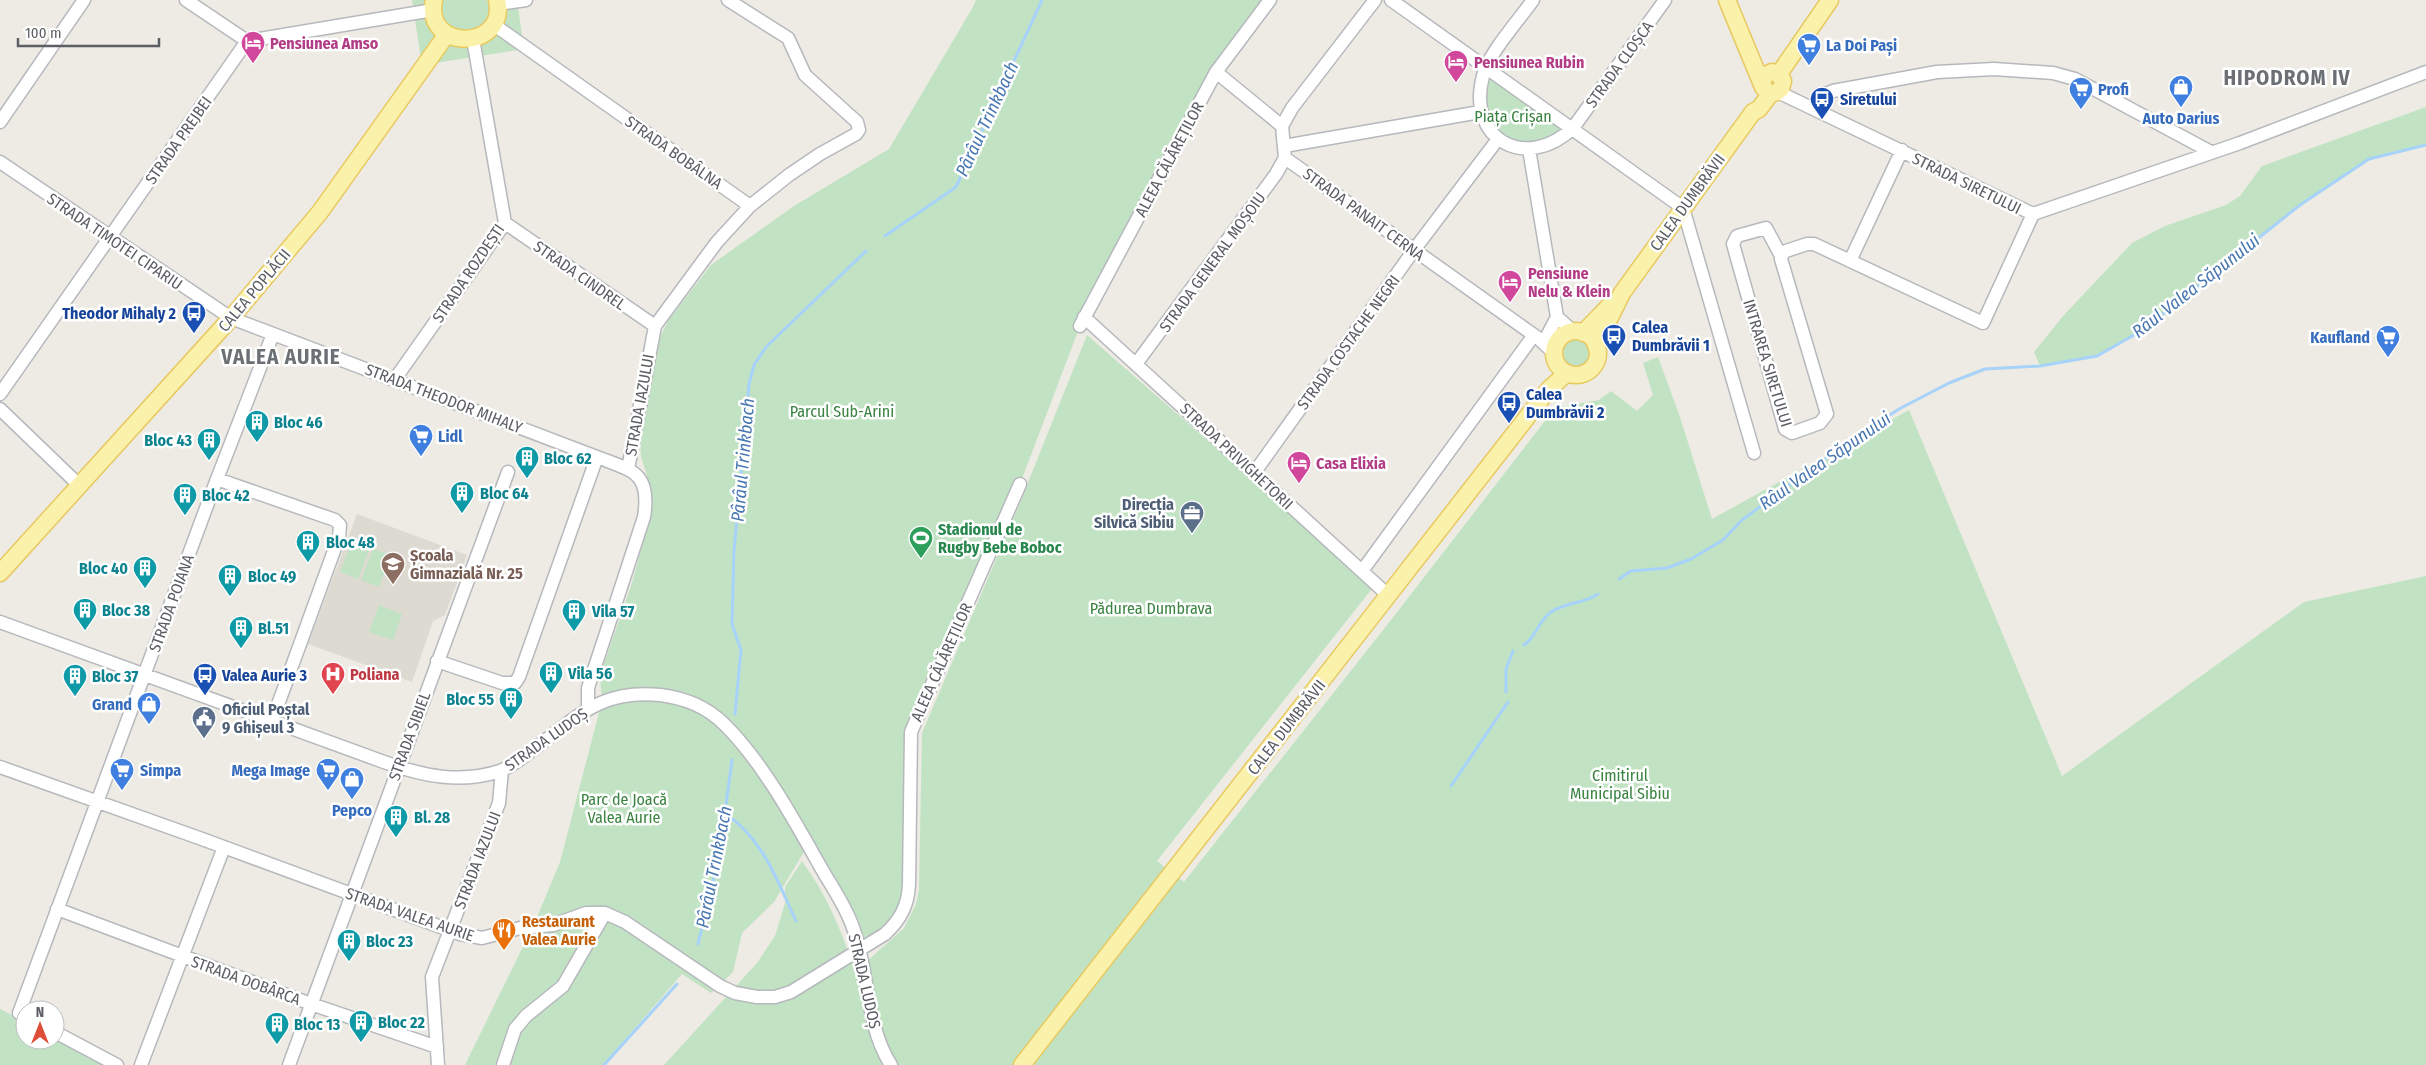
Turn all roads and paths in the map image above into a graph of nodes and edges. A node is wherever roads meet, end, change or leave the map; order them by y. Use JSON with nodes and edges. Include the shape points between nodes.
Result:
{"nodes":[{"id":1,"x":84,"y":0,"type":"edge"},
{"id":2,"x":186,"y":0,"type":"edge"},
{"id":3,"x":526,"y":0,"type":"edge"},
{"id":4,"x":728,"y":0,"type":"edge"},
{"id":5,"x":1270,"y":0,"type":"edge"},
{"id":6,"x":1375,"y":0,"type":"edge"},
{"id":7,"x":1391,"y":0,"type":"edge"},
{"id":8,"x":1533,"y":0,"type":"edge"},
{"id":9,"x":1665,"y":0,"type":"edge"},
{"id":10,"x":1727,"y":0,"type":"edge"},
{"id":11,"x":1830,"y":0,"type":"edge"},
{"id":12,"x":497,"y":2,"type":"edge"},
{"id":13,"x":434,"y":5,"type":"edge"},
{"id":14,"x":493,"y":24,"type":"junction"},
{"id":15,"x":447,"y":34,"type":"junction"},
{"id":16,"x":473,"y":39,"type":"junction"},
{"id":17,"x":247,"y":41,"type":"junction"},
{"id":18,"x":1486,"y":66,"type":"junction"},
{"id":19,"x":1216,"y":72,"type":"junction"},
{"id":20,"x":2426,"y":72,"type":"edge"},
{"id":21,"x":1772,"y":84,"type":"junction"},
{"id":22,"x":1814,"y":108,"type":"junction"},
{"id":23,"x":1480,"y":112,"type":"junction"},
{"id":24,"x":0,"y":122,"type":"edge"},
{"id":25,"x":1282,"y":126,"type":"junction"},
{"id":26,"x":1572,"y":128,"type":"junction"},
{"id":27,"x":1498,"y":139,"type":"junction"},
{"id":28,"x":1530,"y":148,"type":"junction"},
{"id":29,"x":1902,"y":150,"type":"junction"},
{"id":30,"x":1284,"y":152,"type":"junction"},
{"id":31,"x":2210,"y":152,"type":"junction"},
{"id":32,"x":0,"y":162,"type":"edge"},
{"id":33,"x":750,"y":206,"type":"junction"},
{"id":34,"x":1683,"y":208,"type":"junction"},
{"id":35,"x":2033,"y":214,"type":"junction"},
{"id":36,"x":505,"y":223,"type":"junction"},
{"id":37,"x":110,"y":238,"type":"junction"},
{"id":38,"x":1414,"y":250,"type":"junction"},
{"id":39,"x":1780,"y":254,"type":"junction"},
{"id":40,"x":1850,"y":261,"type":"junction"},
{"id":41,"x":1622,"y":293,"type":"junction"},
{"id":42,"x":1557,"y":317,"type":"junction"},
{"id":43,"x":231,"y":318,"type":"junction"},
{"id":44,"x":1082,"y":321,"type":"joint"},
{"id":45,"x":655,"y":326,"type":"junction"},
{"id":46,"x":273,"y":334,"type":"junction"},
{"id":47,"x":1557,"y":345,"type":"junction"},
{"id":48,"x":1596,"y":346,"type":"junction"},
{"id":49,"x":1136,"y":364,"type":"junction"},
{"id":50,"x":395,"y":379,"type":"junction"},
{"id":51,"x":0,"y":394,"type":"edge"},
{"id":52,"x":0,"y":409,"type":"edge"},
{"id":53,"x":1754,"y":453,"type":"dead end"},
{"id":54,"x":597,"y":457,"type":"junction"},
{"id":55,"x":628,"y":469,"type":"junction"},
{"id":56,"x":508,"y":472,"type":"dead end"},
{"id":57,"x":1254,"y":473,"type":"junction"},
{"id":58,"x":217,"y":479,"type":"junction"},
{"id":59,"x":1020,"y":484,"type":"dead end"},
{"id":60,"x":80,"y":486,"type":"junction"},
{"id":61,"x":1362,"y":571,"type":"junction"},
{"id":62,"x":0,"y":573,"type":"edge"},
{"id":63,"x":1389,"y":596,"type":"junction"},
{"id":64,"x":0,"y":622,"type":"edge"},
{"id":65,"x":437,"y":661,"type":"junction"},
{"id":66,"x":144,"y":674,"type":"junction"},
{"id":67,"x":588,"y":709,"type":"junction"},
{"id":68,"x":272,"y":721,"type":"junction"},
{"id":69,"x":0,"y":767,"type":"edge"},
{"id":70,"x":398,"y":767,"type":"junction"},
{"id":71,"x":502,"y":770,"type":"junction"},
{"id":72,"x":98,"y":801,"type":"junction"},
{"id":73,"x":224,"y":847,"type":"junction"},
{"id":74,"x":351,"y":894,"type":"junction"},
{"id":75,"x":58,"y":909,"type":"junction"},
{"id":76,"x":605,"y":913,"type":"junction"},
{"id":77,"x":449,"y":930,"type":"junction"},
{"id":78,"x":860,"y":949,"type":"junction"},
{"id":79,"x":183,"y":957,"type":"junction"},
{"id":80,"x":27,"y":1000,"type":"edge"},
{"id":81,"x":311,"y":1004,"type":"junction"},
{"id":82,"x":65,"y":1037,"type":"edge"},
{"id":83,"x":437,"y":1046,"type":"junction"},
{"id":84,"x":117,"y":1065,"type":"edge"},
{"id":85,"x":141,"y":1065,"type":"edge"},
{"id":86,"x":289,"y":1065,"type":"edge"},
{"id":87,"x":438,"y":1065,"type":"edge"},
{"id":88,"x":504,"y":1065,"type":"edge"},
{"id":89,"x":891,"y":1065,"type":"edge"},
{"id":90,"x":1022,"y":1065,"type":"edge"}],
"edges":[{"from":1,"to":24,"type":"street"},
{"from":2,"to":17,"type":"street"},
{"from":3,"to":12,"type":"street"},
{"from":4,"to":33,"type":"street","via":[[788,38],[805,75],[857,122],[859,130],[789,175]]},
{"from":5,"to":19,"type":"street","name":"ALEEA CĂLĂREȚILOR"},
{"from":6,"to":25,"type":"street","via":[[1292,108]]},
{"from":7,"to":18,"type":"street"},
{"from":8,"to":18,"type":"street"},
{"from":9,"to":26,"type":"street","name":"STRADA CLOȘCA"},
{"from":10,"to":21,"type":"main road","via":[[1749,49]]},
{"from":11,"to":21,"type":"main road","name":"CALEA DUMBRĂVII"},
{"from":12,"to":14,"type":"main road"},
{"from":13,"to":15,"type":"main road","via":[[439,26]]},
{"from":13,"to":17,"type":"street"},
{"from":14,"to":16,"type":"main road","via":[[484,34]]},
{"from":14,"to":33,"type":"street","name":"STRADA BOBÂLNA"},
{"from":15,"to":16,"type":"main road","via":[[462,40]]},
{"from":15,"to":43,"type":"main road","name":"CALEA POPLĂCII","via":[[336,192]]},
{"from":16,"to":36,"type":"street","name":"STRADA ROZDEȘTI"},
{"from":17,"to":37,"type":"street","name":"STRADA PREJBEI"},
{"from":18,"to":23,"type":"street"},
{"from":18,"to":26,"type":"street"},
{"from":19,"to":25,"type":"street"},
{"from":19,"to":44,"type":"street","name":"ALEEA CĂLĂREȚILOR"},
{"from":20,"to":31,"type":"street","name":"STRADA SIRETULUI"},
{"from":21,"to":22,"type":"street","name":"STRADA SIRETULUI"},
{"from":21,"to":34,"type":"main road","name":"CALEA DUMBRĂVII","via":[[1759,109]]},
{"from":22,"to":29,"type":"street","name":"STRADA SIRETULUI"},
{"from":22,"to":31,"type":"street","via":[[1829,92],[1901,77],[1968,70],[2044,72],[2075,79]]},
{"from":23,"to":27,"type":"street","via":[[1490,132]]},
{"from":23,"to":30,"type":"street"},
{"from":25,"to":30,"type":"street"},
{"from":26,"to":28,"type":"street","via":[[1552,144]]},
{"from":26,"to":34,"type":"street"},
{"from":27,"to":28,"type":"street","via":[[1517,148]]},
{"from":27,"to":38,"type":"street","name":"STRADA COSTACHE NEGRI"},
{"from":28,"to":42,"type":"street"},
{"from":29,"to":35,"type":"street","name":"STRADA SIRETULUI"},
{"from":29,"to":40,"type":"street"},
{"from":30,"to":38,"type":"street","name":"STRADA PANAIT CERNA"},
{"from":30,"to":49,"type":"street","name":"STRADA GENERAL MOȘOIU","via":[[1276,174]]},
{"from":31,"to":35,"type":"street","name":"STRADA SIRETULUI"},
{"from":32,"to":37,"type":"street","name":"STRADA TIMOTEI CIPARIU"},
{"from":33,"to":45,"type":"street","name":"STRADA IAZULUI","via":[[716,242]]},
{"from":34,"to":41,"type":"main road","name":"CALEA DUMBRĂVII"},
{"from":34,"to":53,"type":"street"},
{"from":35,"to":40,"type":"street","via":[[1983,323]]},
{"from":36,"to":45,"type":"street","name":"STRADA CINDREL"},
{"from":36,"to":50,"type":"street","name":"STRADA ROZDEȘTI"},
{"from":37,"to":43,"type":"street","name":"STRADA TIMOTEI CIPARIU"},
{"from":37,"to":51,"type":"street","name":"STRADA PREJBEI"},
{"from":38,"to":47,"type":"street","name":"STRADA PANAIT CERNA"},
{"from":38,"to":57,"type":"street","name":"STRADA COSTACHE NEGRI"},
{"from":39,"to":39,"type":"street","name":"INTRAREA SIRETULUI","via":[[1827,414],[1820,423],[1792,433],[1785,429],[1732,244],[1737,236],[1766,228]]},
{"from":39,"to":40,"type":"street","via":[[1811,244]]},
{"from":41,"to":47,"type":"main road","name":"CALEA DUMBRĂVII"},
{"from":41,"to":48,"type":"main road","name":"CALEA DUMBRĂVII"},
{"from":42,"to":47,"type":"street"},
{"from":42,"to":47,"type":"street"},
{"from":43,"to":46,"type":"street","name":"STRADA THEODOR MIHALY"},
{"from":43,"to":60,"type":"main road","name":"CALEA POPLĂCII"},
{"from":44,"to":49,"type":"street","name":"STRADA PRIVIGHETORII"},
{"from":45,"to":55,"type":"street","name":"STRADA IAZULUI"},
{"from":46,"to":50,"type":"street","name":"STRADA THEODOR MIHALY"},
{"from":46,"to":58,"type":"street","name":"STRADA POIANA"},
{"from":47,"to":48,"type":"main road","via":[[1593,340]]},
{"from":47,"to":48,"type":"main road","name":"CALEA DUMBRĂVII","via":[[1578,375],[1591,369],[1598,356]]},
{"from":47,"to":61,"type":"street","name":"CALEA DUMBRĂVII"},
{"from":47,"to":63,"type":"main road","name":"CALEA DUMBRĂVII","via":[[1549,389]]},
{"from":49,"to":57,"type":"street","name":"STRADA PRIVIGHETORII"},
{"from":50,"to":54,"type":"street","name":"STRADA THEODOR MIHALY"},
{"from":52,"to":60,"type":"street"},
{"from":54,"to":55,"type":"street","name":"STRADA THEODOR MIHALY"},
{"from":54,"to":65,"type":"street","via":[[519,678],[515,683],[502,683]]},
{"from":55,"to":67,"type":"street","name":"STRADA IAZULUI","via":[[646,488],[647,499],[588,688]]},
{"from":56,"to":65,"type":"street","name":"STRADA SIBIEL"},
{"from":57,"to":61,"type":"street","name":"STRADA PRIVIGHETORII"},
{"from":58,"to":66,"type":"street","name":"STRADA POIANA"},
{"from":58,"to":68,"type":"street","via":[[335,520],[340,525],[340,536]]},
{"from":59,"to":78,"type":"street","name":"ALEEA CĂLĂREȚILOR","via":[[911,732],[909,885],[904,909],[885,934]]},
{"from":60,"to":62,"type":"main road","name":"CALEA POPLĂCII"},
{"from":61,"to":63,"type":"street","name":"STRADA PRIVIGHETORII"},
{"from":63,"to":90,"type":"main road","name":"CALEA DUMBRĂVII"},
{"from":64,"to":66,"type":"street","name":"STRADA LUDOȘ"},
{"from":65,"to":70,"type":"street","name":"STRADA SIBIEL"},
{"from":66,"to":68,"type":"street","name":"STRADA LUDOȘ"},
{"from":66,"to":72,"type":"street","name":"STRADA POIANA"},
{"from":67,"to":71,"type":"street","name":"STRADA LUDOȘ"},
{"from":67,"to":78,"type":"street","name":"STRADA LUDOȘ","via":[[612,697],[645,694],[686,700],[719,719],[745,748],[794,822],[847,912]]},
{"from":68,"to":70,"type":"street","name":"STRADA LUDOȘ"},
{"from":69,"to":72,"type":"street","name":"STRADA VALEA AURIE"},
{"from":70,"to":71,"type":"street","name":"STRADA LUDOȘ","via":[[445,778]]},
{"from":70,"to":74,"type":"street","name":"STRADA SIBIEL"},
{"from":71,"to":77,"type":"street","name":"STRADA IAZULUI","via":[[499,803]]},
{"from":72,"to":73,"type":"street","name":"STRADA VALEA AURIE"},
{"from":72,"to":75,"type":"street","name":"STRADA POIANA"},
{"from":73,"to":74,"type":"street","name":"STRADA VALEA AURIE"},
{"from":73,"to":79,"type":"street"},
{"from":74,"to":77,"type":"street","name":"STRADA VALEA AURIE"},
{"from":74,"to":81,"type":"street","name":"STRADA SIBIEL"},
{"from":75,"to":79,"type":"street","name":"STRADA DOBÂRCA"},
{"from":75,"to":80,"type":"street","name":"STRADA POIANA"},
{"from":76,"to":77,"type":"street","name":"STRADA VALEA AURIE","via":[[586,913],[553,925],[520,928],[482,938]]},
{"from":76,"to":78,"type":"street","via":[[625,922],[720,986],[757,997],[791,992]]},
{"from":76,"to":88,"type":"street","via":[[563,986],[515,1029]]},
{"from":77,"to":83,"type":"street","name":"STRADA IAZULUI","via":[[432,977]]},
{"from":78,"to":89,"type":"street","name":"STRADA LUDOȘ","via":[[878,1037]]},
{"from":79,"to":81,"type":"street","name":"STRADA DOBÂRCA"},
{"from":79,"to":85,"type":"street"},
{"from":81,"to":83,"type":"street","name":"STRADA DOBÂRCA"},
{"from":81,"to":86,"type":"street","name":"STRADA SIBIEL"},
{"from":82,"to":84,"type":"street"},
{"from":83,"to":87,"type":"street","name":"STRADA IAZULUI"}]}
